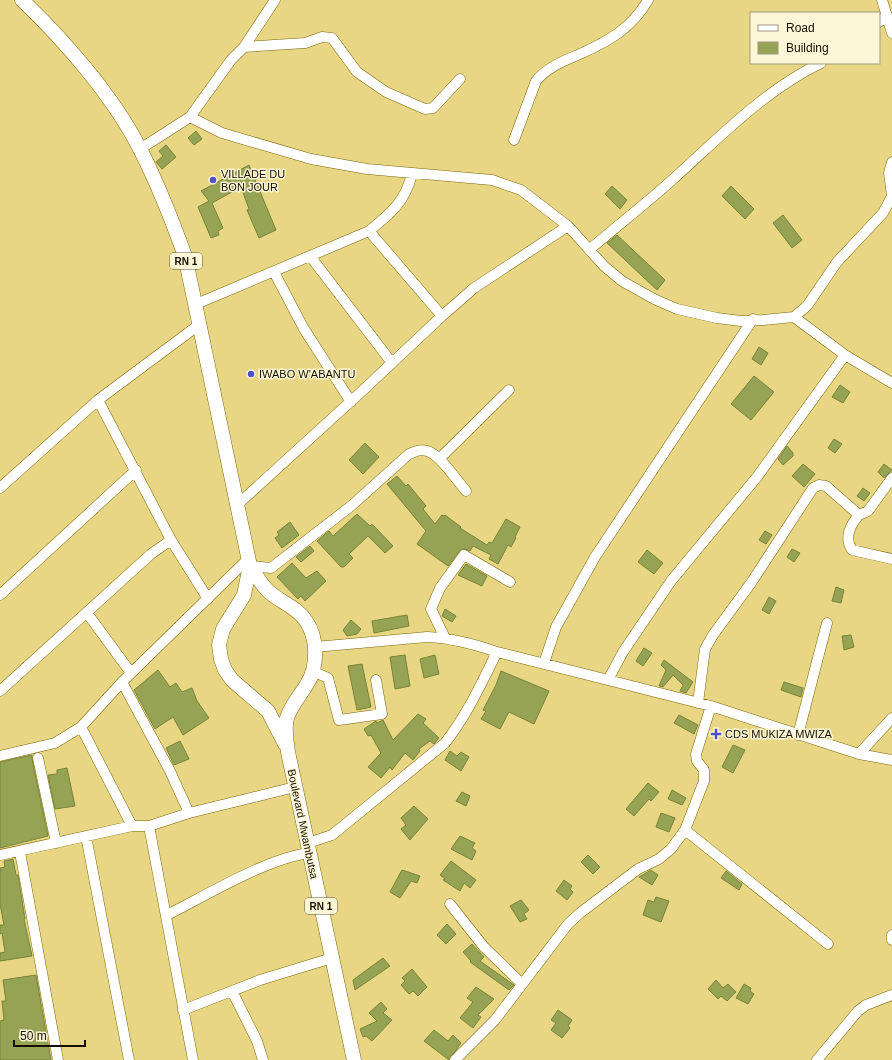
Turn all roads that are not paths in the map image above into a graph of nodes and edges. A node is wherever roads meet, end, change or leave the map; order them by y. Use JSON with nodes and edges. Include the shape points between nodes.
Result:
{"nodes":[{"id":1,"x":22,"y":0,"type":"edge"},
{"id":2,"x":274,"y":0,"type":"edge"},
{"id":3,"x":648,"y":0,"type":"edge"},
{"id":4,"x":882,"y":0,"type":"edge"},
{"id":5,"x":883,"y":19,"type":"edge"},
{"id":6,"x":892,"y":33,"type":"edge"},
{"id":7,"x":244,"y":47,"type":"junction"},
{"id":8,"x":819,"y":64,"type":"edge"},
{"id":9,"x":460,"y":79,"type":"dead end"},
{"id":10,"x":190,"y":117,"type":"junction"},
{"id":11,"x":514,"y":140,"type":"dead end"},
{"id":12,"x":140,"y":149,"type":"junction"},
{"id":13,"x":892,"y":162,"type":"edge"},
{"id":14,"x":891,"y":173,"type":"edge"},
{"id":15,"x":412,"y":174,"type":"junction"},
{"id":16,"x":568,"y":226,"type":"junction"},
{"id":17,"x":369,"y":231,"type":"junction"},
{"id":18,"x":589,"y":250,"type":"junction"},
{"id":19,"x":310,"y":256,"type":"junction"},
{"id":20,"x":274,"y":272,"type":"junction"},
{"id":21,"x":194,"y":305,"type":"junction"},
{"id":22,"x":442,"y":316,"type":"junction"},
{"id":23,"x":794,"y":317,"type":"junction"},
{"id":24,"x":753,"y":319,"type":"junction"},
{"id":25,"x":200,"y":324,"type":"junction"},
{"id":26,"x":845,"y":355,"type":"junction"},
{"id":27,"x":392,"y":363,"type":"junction"},
{"id":28,"x":892,"y":383,"type":"edge"},
{"id":29,"x":509,"y":390,"type":"dead end"},
{"id":30,"x":98,"y":400,"type":"junction"},
{"id":31,"x":351,"y":402,"type":"junction"},
{"id":32,"x":439,"y":459,"type":"junction"},
{"id":33,"x":136,"y":470,"type":"junction"},
{"id":34,"x":892,"y":478,"type":"edge"},
{"id":35,"x":1,"y":484,"type":"edge"},
{"id":36,"x":466,"y":491,"type":"dead end"},
{"id":37,"x":236,"y":506,"type":"junction"},
{"id":38,"x":859,"y":516,"type":"junction"},
{"id":39,"x":171,"y":540,"type":"junction"},
{"id":40,"x":892,"y":559,"type":"edge"},
{"id":41,"x":249,"y":562,"type":"junction"},
{"id":42,"x":510,"y":582,"type":"dead end"},
{"id":43,"x":0,"y":595,"type":"edge"},
{"id":44,"x":208,"y":599,"type":"junction"},
{"id":45,"x":87,"y":613,"type":"junction"},
{"id":46,"x":827,"y":623,"type":"dead end"},
{"id":47,"x":445,"y":638,"type":"junction"},
{"id":48,"x":315,"y":647,"type":"junction"},
{"id":49,"x":497,"y":652,"type":"junction"},
{"id":50,"x":544,"y":663,"type":"junction"},
{"id":51,"x":312,"y":671,"type":"junction"},
{"id":52,"x":131,"y":673,"type":"junction"},
{"id":53,"x":376,"y":680,"type":"dead end"},
{"id":54,"x":608,"y":680,"type":"junction"},
{"id":55,"x":122,"y":682,"type":"junction"},
{"id":56,"x":0,"y":692,"type":"edge"},
{"id":57,"x":698,"y":703,"type":"junction"},
{"id":58,"x":710,"y":706,"type":"junction"},
{"id":59,"x":892,"y":718,"type":"edge"},
{"id":60,"x":82,"y":727,"type":"junction"},
{"id":61,"x":798,"y":735,"type":"junction"},
{"id":62,"x":288,"y":752,"type":"junction"},
{"id":63,"x":859,"y":754,"type":"junction"},
{"id":64,"x":0,"y":756,"type":"edge"},
{"id":65,"x":38,"y":758,"type":"dead end"},
{"id":66,"x":892,"y":760,"type":"edge"},
{"id":67,"x":295,"y":787,"type":"junction"},
{"id":68,"x":189,"y":813,"type":"junction"},
{"id":69,"x":132,"y":826,"type":"junction"},
{"id":70,"x":149,"y":826,"type":"junction"},
{"id":71,"x":685,"y":830,"type":"junction"},
{"id":72,"x":86,"y":836,"type":"junction"},
{"id":73,"x":56,"y":843,"type":"junction"},
{"id":74,"x":309,"y":848,"type":"junction"},
{"id":75,"x":20,"y":852,"type":"junction"},
{"id":76,"x":0,"y":855,"type":"edge"},
{"id":77,"x":450,"y":904,"type":"dead end"},
{"id":78,"x":167,"y":915,"type":"junction"},
{"id":79,"x":892,"y":935,"type":"edge"},
{"id":80,"x":892,"y":940,"type":"edge"},
{"id":81,"x":828,"y":944,"type":"dead end"},
{"id":82,"x":332,"y":958,"type":"junction"},
{"id":83,"x":522,"y":984,"type":"junction"},
{"id":84,"x":232,"y":992,"type":"junction"},
{"id":85,"x":892,"y":995,"type":"edge"},
{"id":86,"x":183,"y":1010,"type":"junction"},
{"id":87,"x":58,"y":1060,"type":"edge"},
{"id":88,"x":129,"y":1060,"type":"edge"},
{"id":89,"x":193,"y":1060,"type":"edge"},
{"id":90,"x":264,"y":1060,"type":"edge"},
{"id":91,"x":354,"y":1060,"type":"edge"},
{"id":92,"x":455,"y":1060,"type":"edge"},
{"id":93,"x":817,"y":1060,"type":"edge"}],
"edges":[{"from":1,"to":12,"type":"highway","number":"RN 1","via":[[67,46],[120,117]]},
{"from":2,"to":7,"type":"street"},
{"from":3,"to":11,"type":"street","via":[[640,15],[625,30],[542,73],[536,81]]},
{"from":4,"to":5,"type":"street"},
{"from":5,"to":6,"type":"street"},
{"from":7,"to":9,"type":"street","via":[[305,43],[332,38],[357,72],[386,92],[425,109],[433,108]]},
{"from":7,"to":10,"type":"street","via":[[231,60]]},
{"from":8,"to":18,"type":"street","via":[[797,74],[749,111]]},
{"from":10,"to":12,"type":"street"},
{"from":10,"to":15,"type":"street","via":[[222,134],[311,159]]},
{"from":12,"to":21,"type":"highway","number":"RN 1","via":[[185,256]]},
{"from":13,"to":14,"type":"street"},
{"from":14,"to":23,"type":"street","via":[[892,196],[883,213],[837,262],[807,306]]},
{"from":15,"to":16,"type":"street","via":[[492,180],[507,184],[521,190]]},
{"from":15,"to":17,"type":"street","via":[[408,189],[394,212]]},
{"from":16,"to":18,"type":"street"},
{"from":16,"to":22,"type":"street","via":[[474,288]]},
{"from":17,"to":19,"type":"street"},
{"from":17,"to":22,"type":"street"},
{"from":18,"to":24,"type":"street","via":[[622,281],[677,309],[717,318]]},
{"from":19,"to":20,"type":"street"},
{"from":19,"to":27,"type":"street"},
{"from":20,"to":21,"type":"street"},
{"from":20,"to":31,"type":"street","via":[[304,329]]},
{"from":21,"to":25,"type":"highway","number":"RN 1"},
{"from":22,"to":27,"type":"street"},
{"from":23,"to":24,"type":"street"},
{"from":23,"to":26,"type":"street"},
{"from":24,"to":50,"type":"street","via":[[595,557],[556,627]]},
{"from":25,"to":30,"type":"street"},
{"from":25,"to":37,"type":"highway","number":"RN 1"},
{"from":26,"to":28,"type":"street"},
{"from":26,"to":54,"type":"street","via":[[757,478],[671,581],[623,652]]},
{"from":27,"to":31,"type":"street"},
{"from":29,"to":32,"type":"street"},
{"from":30,"to":33,"type":"street"},
{"from":30,"to":35,"type":"street"},
{"from":31,"to":37,"type":"street"},
{"from":32,"to":36,"type":"street"},
{"from":32,"to":41,"type":"street","via":[[429,451],[419,450],[409,454],[352,506],[271,568]]},
{"from":33,"to":39,"type":"street"},
{"from":33,"to":43,"type":"street"},
{"from":34,"to":38,"type":"street","via":[[868,511]]},
{"from":37,"to":41,"type":"highway","number":"RN 1"},
{"from":38,"to":40,"type":"street","via":[[852,523],[848,545],[852,550]]},
{"from":38,"to":57,"type":"street","via":[[826,486],[819,485],[813,488],[705,649]]},
{"from":39,"to":44,"type":"street"},
{"from":39,"to":45,"type":"street","via":[[151,554]]},
{"from":41,"to":44,"type":"street"},
{"from":41,"to":48,"type":"highway","name":"Boulevard Mwambutsa","number":"RN 1","via":[[268,591],[295,609],[306,620]]},
{"from":41,"to":62,"type":"highway","name":"Boulevard Mwambutsa","number":"RN 1","via":[[244,595],[223,629],[219,645],[221,659],[232,680],[268,711]]},
{"from":42,"to":47,"type":"street","via":[[464,555],[440,588],[431,609]]},
{"from":44,"to":52,"type":"street"},
{"from":45,"to":52,"type":"street"},
{"from":45,"to":56,"type":"street"},
{"from":46,"to":61,"type":"street"},
{"from":47,"to":48,"type":"street"},
{"from":47,"to":49,"type":"street","via":[[473,643]]},
{"from":48,"to":51,"type":"highway","name":"Boulevard Mwambutsa","number":"RN 1"},
{"from":49,"to":50,"type":"street"},
{"from":49,"to":74,"type":"street","via":[[459,726],[445,743],[332,835]]},
{"from":50,"to":54,"type":"street"},
{"from":51,"to":53,"type":"street","via":[[328,678],[339,720],[382,714]]},
{"from":51,"to":62,"type":"highway","name":"Boulevard Mwambutsa","number":"RN 1","via":[[308,684],[296,698],[286,720]]},
{"from":52,"to":55,"type":"street"},
{"from":54,"to":57,"type":"street"},
{"from":55,"to":60,"type":"street"},
{"from":55,"to":68,"type":"street","via":[[170,771]]},
{"from":57,"to":58,"type":"street"},
{"from":58,"to":61,"type":"street"},
{"from":58,"to":71,"type":"street","via":[[696,754],[697,761],[704,770],[704,781]]},
{"from":59,"to":63,"type":"street"},
{"from":60,"to":64,"type":"street","via":[[55,743]]},
{"from":60,"to":69,"type":"street"},
{"from":61,"to":63,"type":"street"},
{"from":62,"to":67,"type":"highway","name":"Boulevard Mwambutsa","number":"RN 1"},
{"from":63,"to":66,"type":"street"},
{"from":65,"to":73,"type":"street"},
{"from":67,"to":68,"type":"street"},
{"from":67,"to":74,"type":"highway","name":"Boulevard Mwambutsa","number":"RN 1"},
{"from":68,"to":70,"type":"street"},
{"from":69,"to":70,"type":"street"},
{"from":69,"to":72,"type":"street"},
{"from":70,"to":78,"type":"street"},
{"from":71,"to":81,"type":"street"},
{"from":71,"to":83,"type":"street","via":[[663,855],[638,869],[568,924]]},
{"from":72,"to":73,"type":"street"},
{"from":72,"to":88,"type":"street"},
{"from":73,"to":75,"type":"street"},
{"from":74,"to":78,"type":"street","via":[[247,875]]},
{"from":74,"to":82,"type":"highway","name":"Boulevard Mwambutsa","number":"RN 1"},
{"from":75,"to":76,"type":"street"},
{"from":75,"to":87,"type":"street"},
{"from":77,"to":83,"type":"street","via":[[484,947]]},
{"from":78,"to":86,"type":"street"},
{"from":79,"to":80,"type":"street"},
{"from":82,"to":84,"type":"street","via":[[260,980]]},
{"from":82,"to":91,"type":"highway","name":"Boulevard Mwambutsa","number":"RN 1"},
{"from":83,"to":92,"type":"street","via":[[495,1020]]},
{"from":84,"to":86,"type":"street"},
{"from":84,"to":90,"type":"street"},
{"from":85,"to":93,"type":"street","via":[[866,1005],[858,1011]]},
{"from":86,"to":89,"type":"street"}]}
